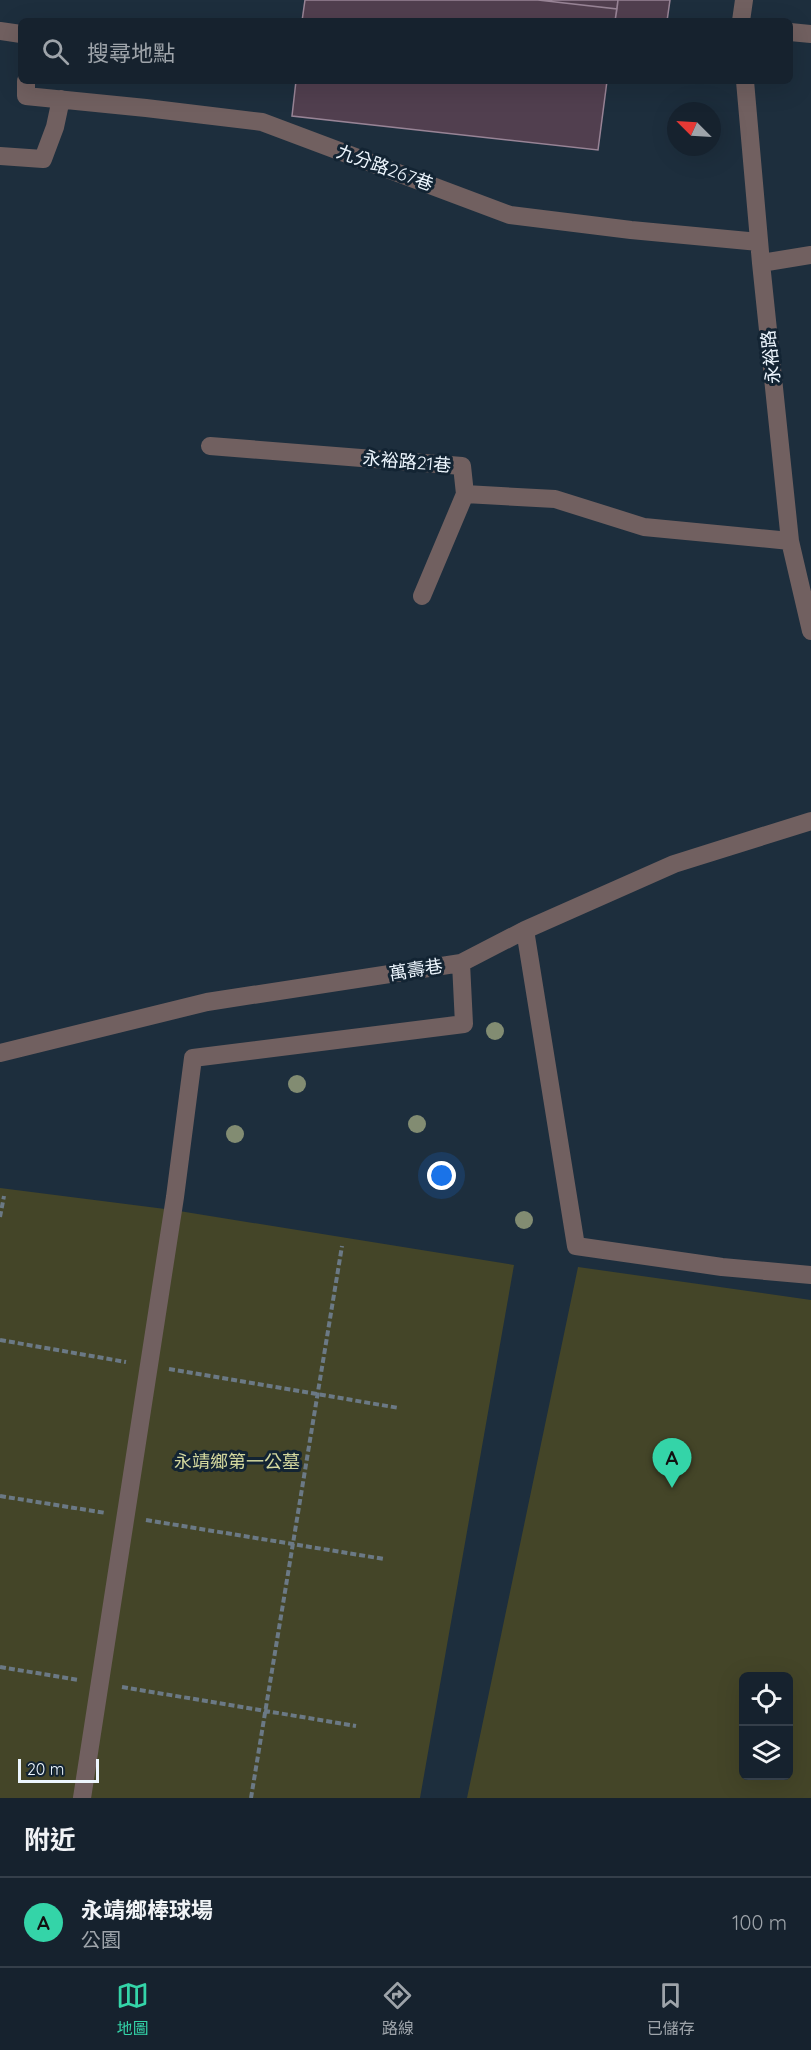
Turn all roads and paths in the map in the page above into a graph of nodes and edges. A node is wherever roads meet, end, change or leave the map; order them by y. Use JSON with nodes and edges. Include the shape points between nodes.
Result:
{"nodes":[{"id":1,"x":744,"y":0,"type":"edge"},
{"id":2,"x":741,"y":18,"type":"edge"},
{"id":3,"x":0,"y":31,"type":"edge"},
{"id":4,"x":793,"y":32,"type":"edge"},
{"id":5,"x":18,"y":34,"type":"edge"},
{"id":6,"x":811,"y":34,"type":"edge"},
{"id":7,"x":26,"y":84,"type":"edge"},
{"id":8,"x":745,"y":84,"type":"edge"},
{"id":9,"x":61,"y":99,"type":"junction"},
{"id":10,"x":0,"y":156,"type":"edge"},
{"id":11,"x":759,"y":242,"type":"junction"},
{"id":12,"x":811,"y":255,"type":"edge"},
{"id":13,"x":761,"y":263,"type":"junction"},
{"id":14,"x":210,"y":446,"type":"dead end"},
{"id":15,"x":465,"y":494,"type":"junction"},
{"id":16,"x":790,"y":541,"type":"junction"},
{"id":17,"x":422,"y":596,"type":"dead end"},
{"id":18,"x":811,"y":631,"type":"edge"},
{"id":19,"x":811,"y":821,"type":"edge"},
{"id":20,"x":525,"y":930,"type":"junction"},
{"id":21,"x":461,"y":963,"type":"junction"},
{"id":22,"x":0,"y":1053,"type":"edge"},
{"id":23,"x":4,"y":1196,"type":"dead end"},
{"id":24,"x":0,"y":1217,"type":"edge"},
{"id":25,"x":342,"y":1246,"type":"dead end"},
{"id":26,"x":811,"y":1275,"type":"edge"},
{"id":27,"x":0,"y":1340,"type":"edge"},
{"id":28,"x":148,"y":1366,"type":"junction"},
{"id":29,"x":318,"y":1394,"type":"junction"},
{"id":30,"x":399,"y":1408,"type":"dead end"},
{"id":31,"x":0,"y":1496,"type":"edge"},
{"id":32,"x":125,"y":1516,"type":"junction"},
{"id":33,"x":384,"y":1559,"type":"dead end"},
{"id":34,"x":0,"y":1667,"type":"edge"},
{"id":35,"x":99,"y":1683,"type":"junction"},
{"id":36,"x":266,"y":1711,"type":"junction"},
{"id":37,"x":356,"y":1726,"type":"dead end"},
{"id":38,"x":81,"y":1798,"type":"edge"},
{"id":39,"x":251,"y":1798,"type":"edge"}],
"edges":[{"from":1,"to":2,"type":"street"},
{"from":3,"to":5,"type":"street"},
{"from":4,"to":6,"type":"street"},
{"from":7,"to":9,"type":"street","name":"九分路267巷","via":[[26,96]]},
{"from":8,"to":11,"type":"street","name":"永裕路"},
{"from":9,"to":10,"type":"street","via":[[42,159]]},
{"from":9,"to":11,"type":"street","name":"九分路267巷","via":[[262,122],[510,215]]},
{"from":11,"to":13,"type":"street","name":"永裕路"},
{"from":12,"to":13,"type":"street"},
{"from":13,"to":16,"type":"street","name":"永裕路"},
{"from":14,"to":15,"type":"street","name":"永裕路21巷","via":[[462,466]]},
{"from":15,"to":16,"type":"street","name":"永裕路21巷","via":[[555,499],[644,527]]},
{"from":15,"to":17,"type":"street"},
{"from":16,"to":18,"type":"street","name":"永裕路"},
{"from":19,"to":20,"type":"street","name":"萬壽巷","via":[[674,864]]},
{"from":20,"to":21,"type":"street","name":"萬壽巷"},
{"from":20,"to":26,"type":"street","via":[[576,1246]]},
{"from":21,"to":22,"type":"street","name":"萬壽巷","via":[[207,1002]]},
{"from":21,"to":28,"type":"street","via":[[465,1024],[193,1058]]},
{"from":23,"to":24,"type":"path"},
{"from":25,"to":29,"type":"path"},
{"from":27,"to":28,"type":"path"},
{"from":28,"to":29,"type":"path"},
{"from":28,"to":32,"type":"street"},
{"from":29,"to":30,"type":"path"},
{"from":29,"to":36,"type":"path"},
{"from":31,"to":32,"type":"path"},
{"from":32,"to":33,"type":"path"},
{"from":32,"to":35,"type":"street"},
{"from":34,"to":35,"type":"path"},
{"from":35,"to":36,"type":"path"},
{"from":35,"to":38,"type":"street"},
{"from":36,"to":37,"type":"path"},
{"from":36,"to":39,"type":"path"}]}
